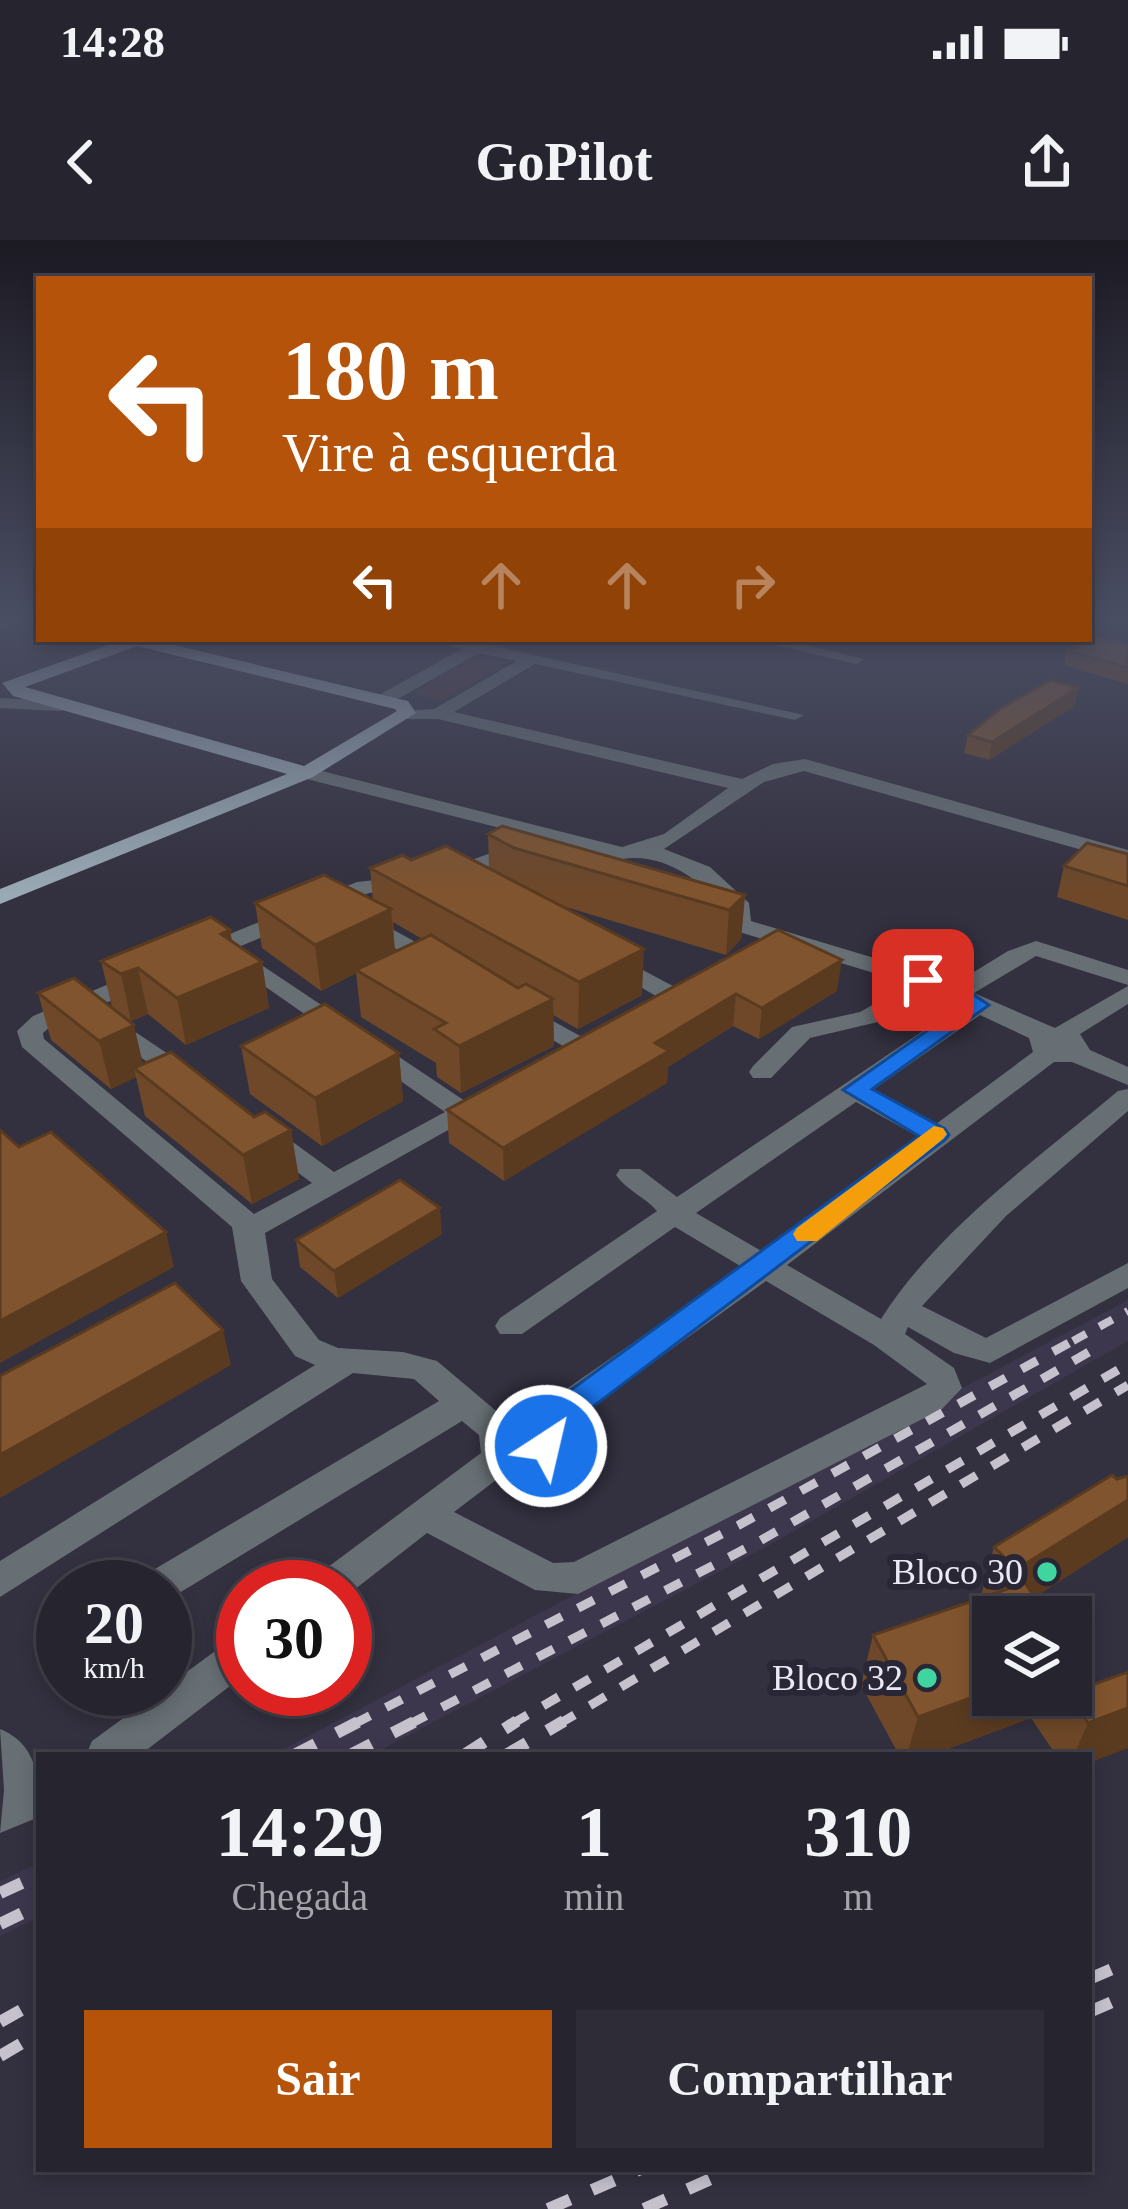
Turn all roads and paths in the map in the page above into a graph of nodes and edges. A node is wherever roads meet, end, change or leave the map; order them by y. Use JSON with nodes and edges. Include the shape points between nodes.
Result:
{"nodes":[{"id":1,"x":74,"y":710,"type":"edge"},
{"id":2,"x":392,"y":710,"type":"edge"},
{"id":3,"x":421,"y":710,"type":"edge"},
{"id":4,"x":454,"y":710,"type":"edge"},
{"id":5,"x":771,"y":710,"type":"edge"},
{"id":6,"x":449,"y":713,"type":"junction"},
{"id":7,"x":795,"y":715,"type":"dead end"},
{"id":8,"x":306,"y":773,"type":"junction"},
{"id":9,"x":747,"y":786,"type":"junction"},
{"id":10,"x":649,"y":851,"type":"junction"},
{"id":11,"x":1128,"y":857,"type":"edge"},
{"id":12,"x":564,"y":872,"type":"edge"},
{"id":13,"x":0,"y":897,"type":"edge"},
{"id":14,"x":330,"y":901,"type":"junction"},
{"id":15,"x":675,"y":905,"type":"edge"},
{"id":16,"x":742,"y":925,"type":"junction"},
{"id":17,"x":788,"y":939,"type":"junction"},
{"id":18,"x":221,"y":946,"type":"junction"},
{"id":19,"x":596,"y":952,"type":"edge"},
{"id":20,"x":751,"y":958,"type":"edge"},
{"id":21,"x":1128,"y":979,"type":"edge"},
{"id":22,"x":467,"y":980,"type":"edge"},
{"id":23,"x":922,"y":985,"type":"junction"},
{"id":24,"x":1128,"y":993,"type":"edge"},
{"id":25,"x":966,"y":996,"type":"junction"},
{"id":26,"x":83,"y":1003,"type":"junction"},
{"id":27,"x":506,"y":1003,"type":"edge"},
{"id":28,"x":640,"y":1018,"type":"edge"},
{"id":29,"x":1057,"y":1044,"type":"junction"},
{"id":30,"x":584,"y":1048,"type":"edge"},
{"id":31,"x":762,"y":1072,"type":"dead end"},
{"id":32,"x":1128,"y":1077,"type":"edge"},
{"id":33,"x":855,"y":1090,"type":"junction"},
{"id":34,"x":504,"y":1091,"type":"edge"},
{"id":35,"x":1128,"y":1097,"type":"edge"},
{"id":36,"x":464,"y":1113,"type":"junction"},
{"id":37,"x":117,"y":1114,"type":"junction"},
{"id":38,"x":243,"y":1120,"type":"edge"},
{"id":39,"x":936,"y":1135,"type":"junction"},
{"id":40,"x":630,"y":1174,"type":"dead end"},
{"id":41,"x":332,"y":1184,"type":"junction"},
{"id":42,"x":675,"y":1214,"type":"junction"},
{"id":43,"x":250,"y":1229,"type":"junction"},
{"id":44,"x":765,"y":1266,"type":"junction"},
{"id":45,"x":1128,"y":1274,"type":"edge"},
{"id":46,"x":894,"y":1323,"type":"junction"},
{"id":47,"x":512,"y":1325,"type":"dead end"},
{"id":48,"x":347,"y":1361,"type":"junction"},
{"id":49,"x":507,"y":1437,"type":"junction"},
{"id":50,"x":426,"y":1515,"type":"junction"},
{"id":51,"x":366,"y":1560,"type":"edge"},
{"id":52,"x":192,"y":1572,"type":"edge"},
{"id":53,"x":0,"y":1581,"type":"edge"},
{"id":54,"x":216,"y":1673,"type":"edge"},
{"id":55,"x":0,"y":1749,"type":"edge"},
{"id":56,"x":111,"y":1752,"type":"edge"},
{"id":57,"x":25,"y":1802,"type":"edge"}],
"edges":[{"from":1,"to":8,"type":"main road"},
{"from":2,"to":8,"type":"main road"},
{"from":3,"to":6,"type":"street"},
{"from":4,"to":6,"type":"street"},
{"from":5,"to":7,"type":"street"},
{"from":6,"to":9,"type":"street"},
{"from":8,"to":10,"type":"street","via":[[600,850]]},
{"from":8,"to":13,"type":"main road"},
{"from":9,"to":10,"type":"street"},
{"from":9,"to":11,"type":"street","via":[[780,767],[815,767]]},
{"from":10,"to":16,"type":"street","via":[[702,872],[742,908]]},
{"from":12,"to":14,"type":"street","via":[[503,857],[466,878],[371,885]]},
{"from":14,"to":18,"type":"street"},
{"from":14,"to":22,"type":"street"},
{"from":15,"to":16,"type":"street"},
{"from":16,"to":17,"type":"street"},
{"from":17,"to":20,"type":"street"},
{"from":17,"to":23,"type":"street"},
{"from":18,"to":26,"type":"street"},
{"from":18,"to":36,"type":"street"},
{"from":19,"to":28,"type":"street","via":[[686,993]]},
{"from":21,"to":25,"type":"street","via":[[1026,950]]},
{"from":23,"to":25,"type":"street","via":[[940,999]]},
{"from":23,"to":31,"type":"street","via":[[866,1018],[803,1029]]},
{"from":24,"to":29,"type":"street"},
{"from":25,"to":29,"type":"street"},
{"from":25,"to":33,"type":"street"},
{"from":26,"to":37,"type":"street","via":[[35,1025],[30,1036]]},
{"from":26,"to":37,"type":"street","via":[[198,1087]]},
{"from":27,"to":30,"type":"street"},
{"from":29,"to":32,"type":"street"},
{"from":29,"to":39,"type":"street"},
{"from":33,"to":39,"type":"street"},
{"from":33,"to":42,"type":"street"},
{"from":34,"to":36,"type":"street"},
{"from":35,"to":46,"type":"street","via":[[985,1223]]},
{"from":36,"to":41,"type":"street"},
{"from":37,"to":43,"type":"street"},
{"from":38,"to":41,"type":"street"},
{"from":39,"to":44,"type":"street"},
{"from":40,"to":42,"type":"street"},
{"from":41,"to":43,"type":"street"},
{"from":42,"to":44,"type":"street"},
{"from":42,"to":47,"type":"street"},
{"from":43,"to":48,"type":"street","via":[[262,1290],[307,1348]]},
{"from":44,"to":46,"type":"street"},
{"from":44,"to":49,"type":"street"},
{"from":45,"to":46,"type":"street","via":[[990,1351]]},
{"from":46,"to":50,"type":"street","via":[[945,1388],[578,1578],[549,1580]]},
{"from":48,"to":49,"type":"street","via":[[414,1366]]},
{"from":48,"to":53,"type":"street"},
{"from":49,"to":50,"type":"street"},
{"from":49,"to":52,"type":"street"},
{"from":50,"to":51,"type":"street"},
{"from":54,"to":56,"type":"street"},
{"from":55,"to":57,"type":"street"}]}
